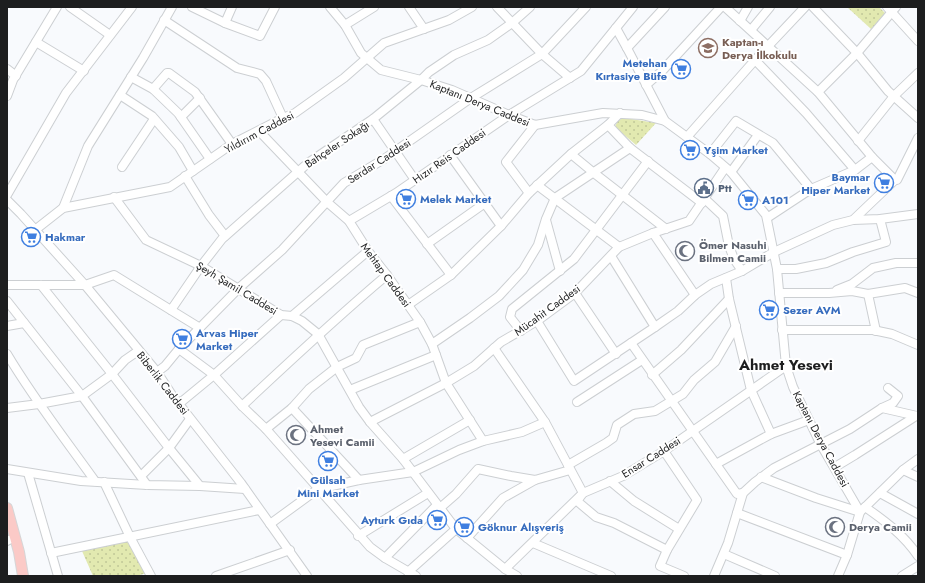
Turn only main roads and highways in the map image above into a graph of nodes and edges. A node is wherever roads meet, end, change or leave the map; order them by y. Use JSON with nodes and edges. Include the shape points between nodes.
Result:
{"nodes":[{"id":1,"x":7,"y":508,"type":"edge"},
{"id":2,"x":8,"y":538,"type":"edge"},
{"id":3,"x":17,"y":576,"type":"edge"},
{"id":4,"x":23,"y":576,"type":"edge"}],
"edges":[{"from":1,"to":4,"type":"main road"},
{"from":2,"to":3,"type":"main road"}]}
